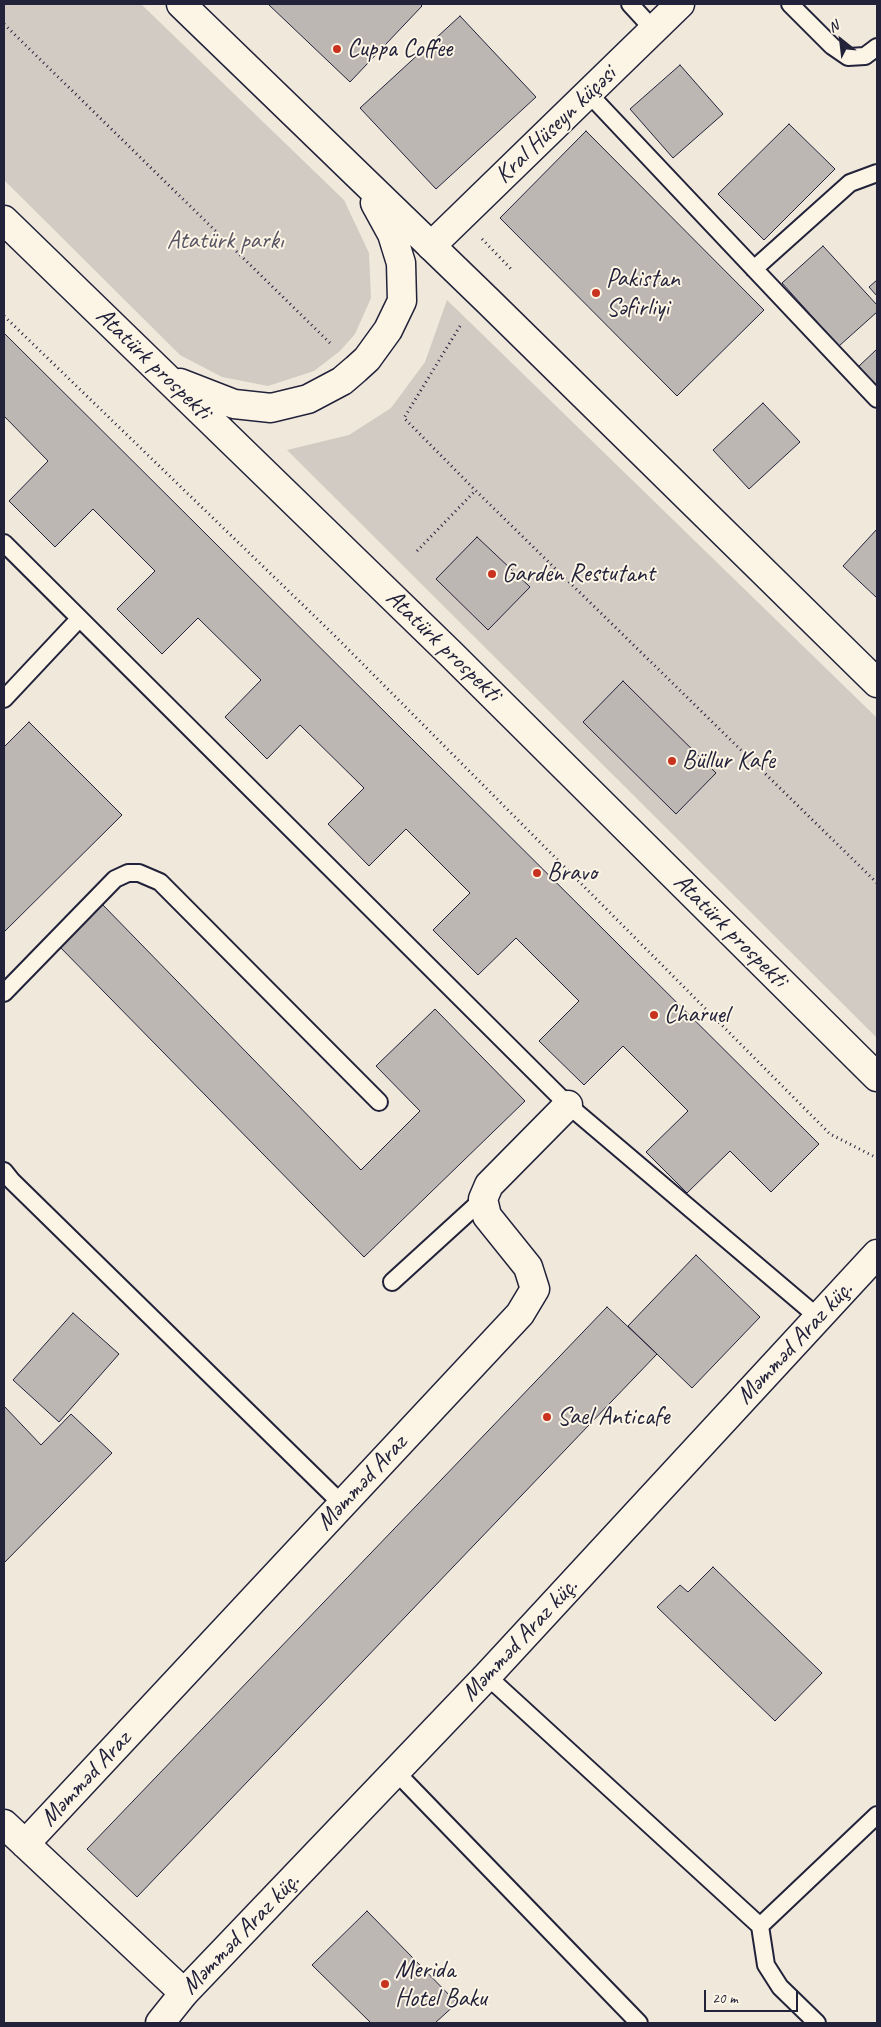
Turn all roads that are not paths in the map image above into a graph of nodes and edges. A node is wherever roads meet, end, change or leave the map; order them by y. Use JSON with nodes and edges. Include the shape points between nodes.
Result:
{"nodes":[{"id":1,"x":181,"y":4,"type":"edge"},
{"id":2,"x":630,"y":4,"type":"edge"},
{"id":3,"x":680,"y":4,"type":"edge"},
{"id":4,"x":790,"y":4,"type":"edge"},
{"id":5,"x":654,"y":29,"type":"junction"},
{"id":6,"x":877,"y":47,"type":"edge"},
{"id":7,"x":589,"y":94,"type":"junction"},
{"id":8,"x":877,"y":173,"type":"edge"},
{"id":9,"x":362,"y":179,"type":"junction"},
{"id":10,"x":4,"y":220,"type":"edge"},
{"id":11,"x":431,"y":246,"type":"junction"},
{"id":12,"x":754,"y":269,"type":"junction"},
{"id":13,"x":402,"y":301,"type":"junction"},
{"id":14,"x":169,"y":379,"type":"junction"},
{"id":15,"x":877,"y":399,"type":"edge"},
{"id":16,"x":4,"y":543,"type":"edge"},
{"id":17,"x":79,"y":619,"type":"junction"},
{"id":18,"x":877,"y":683,"type":"edge"},
{"id":19,"x":4,"y":699,"type":"edge"},
{"id":20,"x":4,"y":992,"type":"edge"},
{"id":21,"x":877,"y":1077,"type":"edge"},
{"id":22,"x":379,"y":1102,"type":"dead end"},
{"id":23,"x":568,"y":1105,"type":"junction"},
{"id":24,"x":4,"y":1171,"type":"edge"},
{"id":25,"x":483,"y":1198,"type":"junction"},
{"id":26,"x":877,"y":1254,"type":"edge"},
{"id":27,"x":392,"y":1282,"type":"dead end"},
{"id":28,"x":819,"y":1318,"type":"junction"},
{"id":29,"x":342,"y":1504,"type":"junction"},
{"id":30,"x":487,"y":1676,"type":"junction"},
{"id":31,"x":396,"y":1772,"type":"junction"},
{"id":32,"x":877,"y":1815,"type":"edge"},
{"id":33,"x":4,"y":1824,"type":"edge"},
{"id":34,"x":25,"y":1844,"type":"junction"},
{"id":35,"x":760,"y":1926,"type":"junction"},
{"id":36,"x":184,"y":1993,"type":"junction"},
{"id":37,"x":631,"y":2020,"type":"edge"},
{"id":38,"x":162,"y":2022,"type":"edge"},
{"id":39,"x":817,"y":2023,"type":"edge"}],
"edges":[{"from":1,"to":9,"type":"main road"},
{"from":2,"to":5,"type":"lane"},
{"from":3,"to":5,"type":"main road","name":"Kral Hüseyn küçəsi"},
{"from":4,"to":6,"type":"lane","via":[[832,46],[848,57],[865,56]]},
{"from":5,"to":7,"type":"main road","name":"Kral Hüseyn küçəsi"},
{"from":7,"to":11,"type":"main road","name":"Kral Hüseyn küçəsi"},
{"from":7,"to":12,"type":"lane"},
{"from":8,"to":12,"type":"lane","via":[[850,183]]},
{"from":9,"to":11,"type":"main road"},
{"from":9,"to":13,"type":"main road","via":[[392,234],[401,263]]},
{"from":10,"to":14,"type":"main road","name":"Atatürk prospekti"},
{"from":11,"to":13,"type":"main road","name":"Kral Hüseyn küçəsi"},
{"from":11,"to":18,"type":"main road"},
{"from":12,"to":15,"type":"lane"},
{"from":13,"to":14,"type":"main road","name":"Kral Hüseyn küçəsi","via":[[388,330],[367,358],[342,380],[308,399],[272,408],[234,404]]},
{"from":14,"to":21,"type":"main road","name":"Atatürk prospekti","via":[[466,668]]},
{"from":16,"to":17,"type":"lane"},
{"from":17,"to":19,"type":"lane"},
{"from":17,"to":23,"type":"lane"},
{"from":20,"to":22,"type":"lane","via":[[115,879],[139,873],[160,882]]},
{"from":23,"to":25,"type":"main road","via":[[489,1185]]},
{"from":23,"to":28,"type":"lane"},
{"from":24,"to":29,"type":"lane"},
{"from":25,"to":27,"type":"lane"},
{"from":25,"to":29,"type":"main road","name":"Məmməd Araz","via":[[487,1216],[528,1268],[535,1289],[520,1314]]},
{"from":26,"to":28,"type":"main road","name":"Məmməd Araz küç."},
{"from":28,"to":30,"type":"main road","name":"Məmməd Araz küç."},
{"from":29,"to":34,"type":"main road","name":"Məmməd Araz"},
{"from":30,"to":31,"type":"main road","name":"Məmməd Araz küç."},
{"from":30,"to":35,"type":"lane"},
{"from":31,"to":36,"type":"main road","name":"Məmməd Araz küç."},
{"from":31,"to":37,"type":"lane"},
{"from":32,"to":35,"type":"lane"},
{"from":33,"to":34,"type":"main road"},
{"from":34,"to":36,"type":"main road"},
{"from":35,"to":39,"type":"lane","via":[[766,1965],[780,1987]]},
{"from":36,"to":38,"type":"main road","name":"Məmməd Araz küç."}]}
